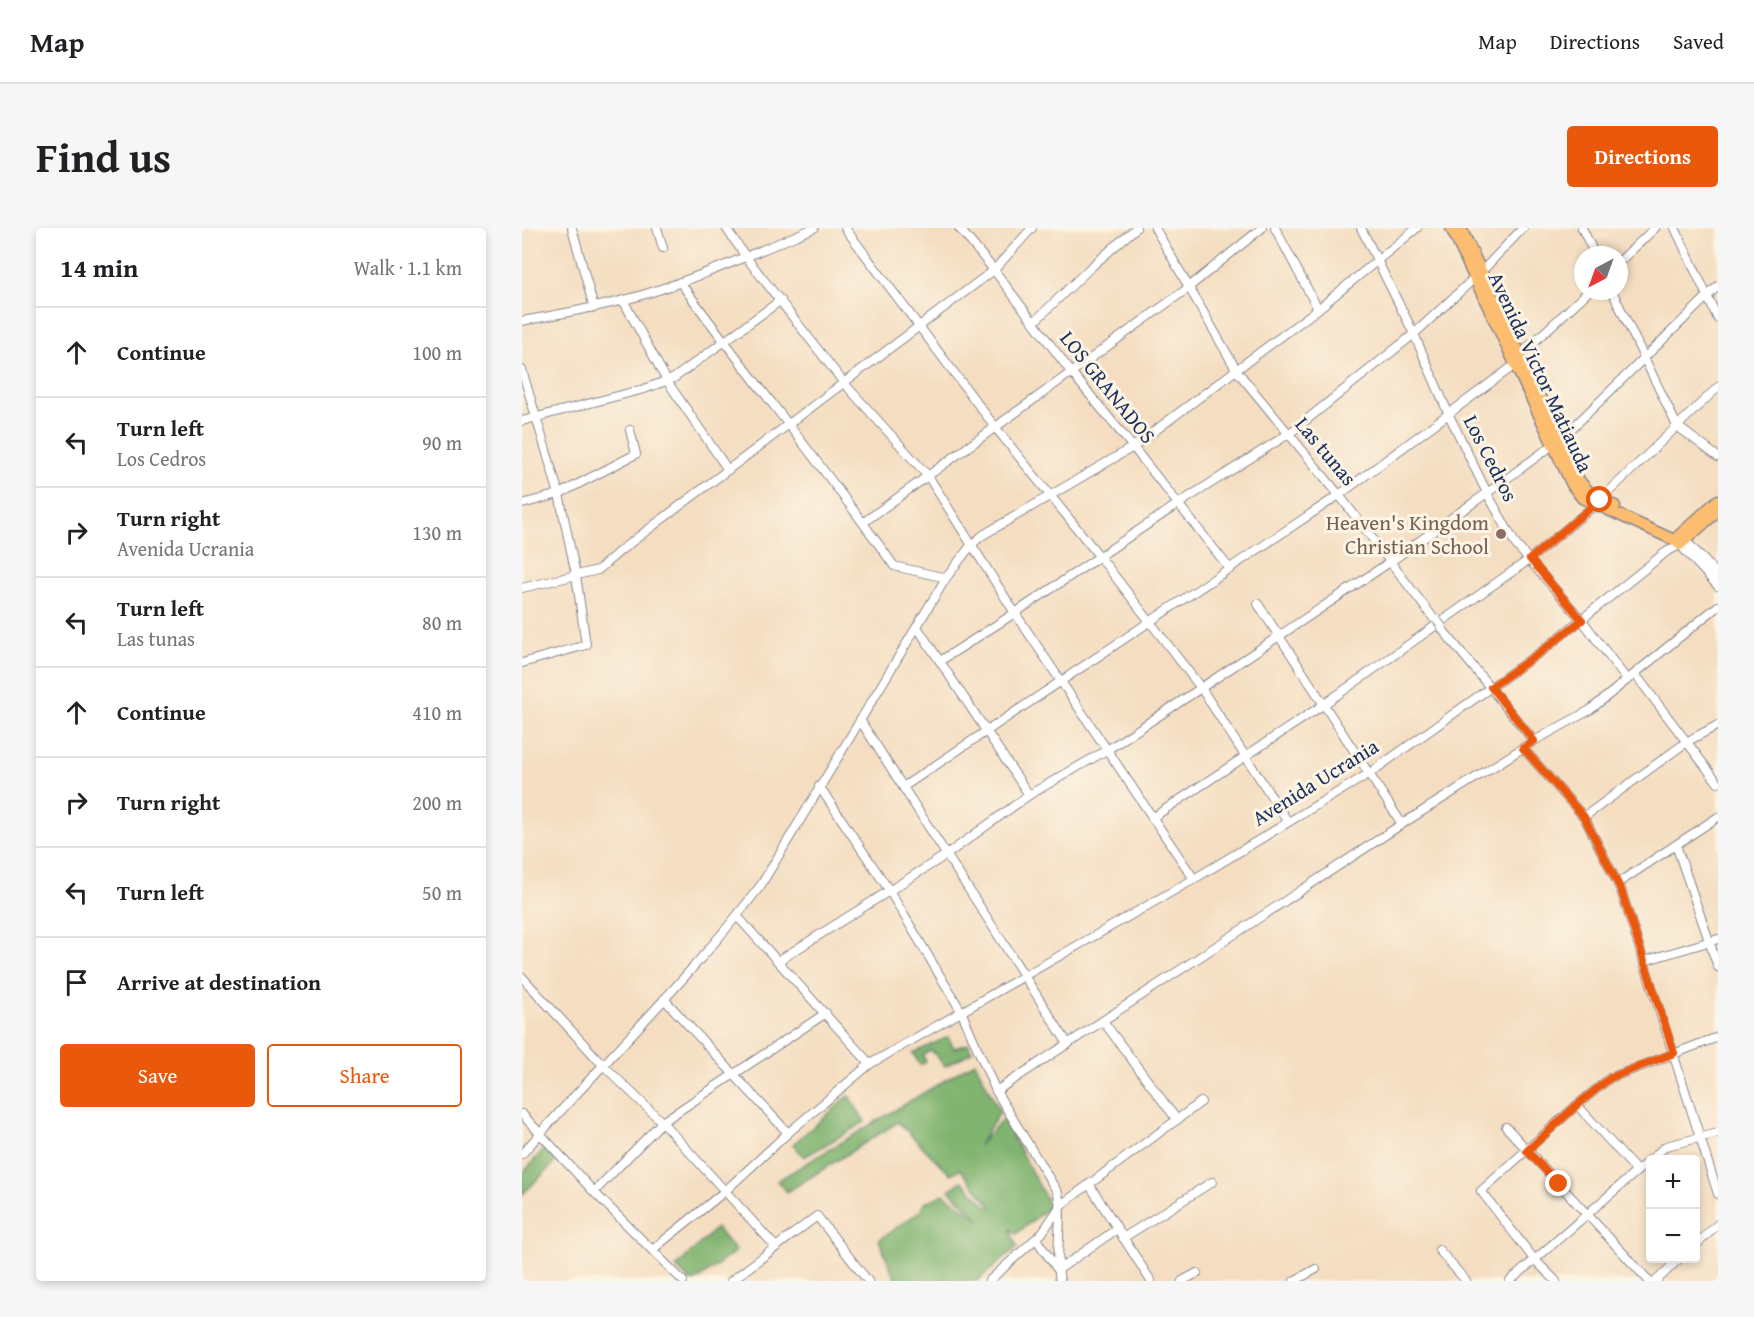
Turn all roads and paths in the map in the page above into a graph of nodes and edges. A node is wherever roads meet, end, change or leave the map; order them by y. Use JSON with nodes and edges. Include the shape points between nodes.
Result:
{"nodes":[{"id":1,"x":572,"y":228,"type":"edge"},
{"id":2,"x":657,"y":228,"type":"edge"},
{"id":3,"x":726,"y":228,"type":"edge"},
{"id":4,"x":814,"y":228,"type":"edge"},
{"id":5,"x":845,"y":228,"type":"edge"},
{"id":6,"x":959,"y":228,"type":"edge"},
{"id":7,"x":1032,"y":228,"type":"edge"},
{"id":8,"x":1136,"y":228,"type":"edge"},
{"id":9,"x":1155,"y":228,"type":"edge"},
{"id":10,"x":1262,"y":228,"type":"edge"},
{"id":11,"x":1275,"y":228,"type":"edge"},
{"id":12,"x":1361,"y":228,"type":"edge"},
{"id":13,"x":1417,"y":228,"type":"edge"},
{"id":14,"x":1451,"y":228,"type":"edge"},
{"id":15,"x":1461,"y":228,"type":"edge"},
{"id":16,"x":1522,"y":228,"type":"edge"},
{"id":17,"x":1582,"y":228,"type":"edge"},
{"id":18,"x":1655,"y":228,"type":"edge"},
{"id":19,"x":1675,"y":228,"type":"edge"},
{"id":20,"x":1591,"y":246,"type":"edge"},
{"id":21,"x":663,"y":248,"type":"dead end"},
{"id":22,"x":1628,"y":254,"type":"edge"},
{"id":23,"x":746,"y":257,"type":"junction"},
{"id":24,"x":1377,"y":260,"type":"junction"},
{"id":25,"x":994,"y":270,"type":"junction"},
{"id":26,"x":1478,"y":274,"type":"junction"},
{"id":27,"x":680,"y":282,"type":"junction"},
{"id":28,"x":1718,"y":286,"type":"edge"},
{"id":29,"x":1189,"y":287,"type":"junction"},
{"id":30,"x":1707,"y":296,"type":"junction"},
{"id":31,"x":623,"y":300,"type":"junction"},
{"id":32,"x":781,"y":300,"type":"junction"},
{"id":33,"x":1579,"y":300,"type":"edge"},
{"id":34,"x":1616,"y":300,"type":"edge"},
{"id":35,"x":594,"y":308,"type":"junction"},
{"id":36,"x":1318,"y":309,"type":"junction"},
{"id":37,"x":1718,"y":319,"type":"edge"},
{"id":38,"x":522,"y":321,"type":"edge"},
{"id":39,"x":1034,"y":322,"type":"junction"},
{"id":40,"x":919,"y":326,"type":"junction"},
{"id":41,"x":1414,"y":334,"type":"junction"},
{"id":42,"x":724,"y":342,"type":"junction"},
{"id":43,"x":1644,"y":358,"type":"junction"},
{"id":44,"x":1518,"y":359,"type":"junction"},
{"id":45,"x":522,"y":370,"type":"edge"},
{"id":46,"x":1237,"y":371,"type":"junction"},
{"id":47,"x":1071,"y":372,"type":"junction"},
{"id":48,"x":667,"y":381,"type":"junction"},
{"id":49,"x":844,"y":383,"type":"junction"},
{"id":50,"x":1718,"y":387,"type":"edge"},
{"id":51,"x":1449,"y":415,"type":"junction"},
{"id":52,"x":537,"y":417,"type":"junction"},
{"id":53,"x":522,"y":421,"type":"edge"},
{"id":54,"x":787,"y":426,"type":"junction"},
{"id":55,"x":1677,"y":426,"type":"junction"},
{"id":56,"x":995,"y":427,"type":"junction"},
{"id":57,"x":630,"y":430,"type":"dead end"},
{"id":58,"x":1288,"y":434,"type":"junction"},
{"id":59,"x":1557,"y":442,"type":"junction"},
{"id":60,"x":1133,"y":447,"type":"junction"},
{"id":61,"x":1718,"y":457,"type":"edge"},
{"id":62,"x":728,"y":470,"type":"junction"},
{"id":63,"x":928,"y":476,"type":"junction"},
{"id":64,"x":1487,"y":493,"type":"junction"},
{"id":65,"x":559,"y":494,"type":"junction"},
{"id":66,"x":1051,"y":495,"type":"junction"},
{"id":67,"x":1340,"y":495,"type":"junction"},
{"id":68,"x":1718,"y":500,"type":"edge"},
{"id":69,"x":1597,"y":502,"type":"junction"},
{"id":70,"x":522,"y":504,"type":"edge"},
{"id":71,"x":1178,"y":504,"type":"junction"},
{"id":72,"x":1718,"y":510,"type":"edge"},
{"id":73,"x":864,"y":522,"type":"junction"},
{"id":74,"x":1680,"y":540,"type":"junction"},
{"id":75,"x":972,"y":544,"type":"junction"},
{"id":76,"x":1100,"y":557,"type":"junction"},
{"id":77,"x":1530,"y":559,"type":"junction"},
{"id":78,"x":1390,"y":562,"type":"junction"},
{"id":79,"x":1230,"y":569,"type":"junction"},
{"id":80,"x":576,"y":575,"type":"junction"},
{"id":81,"x":1718,"y":575,"type":"edge"},
{"id":82,"x":946,"y":579,"type":"junction"},
{"id":83,"x":1718,"y":586,"type":"edge"},
{"id":84,"x":522,"y":588,"type":"edge"},
{"id":85,"x":1258,"y":604,"type":"dead end"},
{"id":86,"x":1718,"y":606,"type":"edge"},
{"id":87,"x":1015,"y":614,"type":"junction"},
{"id":88,"x":1582,"y":620,"type":"junction"},
{"id":89,"x":1149,"y":622,"type":"junction"},
{"id":90,"x":1439,"y":624,"type":"junction"},
{"id":91,"x":917,"y":627,"type":"junction"},
{"id":92,"x":1280,"y":636,"type":"junction"},
{"id":93,"x":940,"y":661,"type":"junction"},
{"id":94,"x":522,"y":663,"type":"edge"},
{"id":95,"x":1635,"y":674,"type":"junction"},
{"id":96,"x":1627,"y":680,"type":"junction"},
{"id":97,"x":1061,"y":681,"type":"junction"},
{"id":98,"x":1491,"y":687,"type":"junction"},
{"id":99,"x":1201,"y":688,"type":"junction"},
{"id":100,"x":1323,"y":705,"type":"junction"},
{"id":101,"x":860,"y":720,"type":"junction"},
{"id":102,"x":1718,"y":725,"type":"edge"},
{"id":103,"x":986,"y":730,"type":"junction"},
{"id":104,"x":1534,"y":741,"type":"junction"},
{"id":105,"x":1685,"y":743,"type":"junction"},
{"id":106,"x":1523,"y":748,"type":"junction"},
{"id":107,"x":1107,"y":750,"type":"junction"},
{"id":108,"x":1246,"y":757,"type":"junction"},
{"id":109,"x":1370,"y":773,"type":"junction"},
{"id":110,"x":1718,"y":783,"type":"edge"},
{"id":111,"x":819,"y":786,"type":"junction"},
{"id":112,"x":903,"y":787,"type":"junction"},
{"id":113,"x":1029,"y":795,"type":"junction"},
{"id":114,"x":1584,"y":817,"type":"junction"},
{"id":115,"x":1718,"y":817,"type":"edge"},
{"id":116,"x":1152,"y":818,"type":"junction"},
{"id":117,"x":1288,"y":822,"type":"junction"},
{"id":118,"x":1402,"y":824,"type":"junction"},
{"id":119,"x":1676,"y":844,"type":"junction"},
{"id":120,"x":946,"y":855,"type":"junction"},
{"id":121,"x":1194,"y":879,"type":"junction"},
{"id":122,"x":1618,"y":883,"type":"junction"},
{"id":123,"x":890,"y":890,"type":"junction"},
{"id":124,"x":738,"y":916,"type":"junction"},
{"id":125,"x":1714,"y":941,"type":"edge"},
{"id":126,"x":778,"y":961,"type":"junction"},
{"id":127,"x":1644,"y":961,"type":"junction"},
{"id":128,"x":1718,"y":967,"type":"edge"},
{"id":129,"x":522,"y":977,"type":"edge"},
{"id":130,"x":1023,"y":977,"type":"junction"},
{"id":131,"x":664,"y":999,"type":"junction"},
{"id":132,"x":961,"y":1011,"type":"junction"},
{"id":133,"x":826,"y":1013,"type":"junction"},
{"id":134,"x":1102,"y":1021,"type":"junction"},
{"id":135,"x":1718,"y":1037,"type":"edge"},
{"id":136,"x":1068,"y":1044,"type":"junction"},
{"id":137,"x":1674,"y":1053,"type":"junction"},
{"id":138,"x":870,"y":1064,"type":"junction"},
{"id":139,"x":603,"y":1065,"type":"junction"},
{"id":140,"x":733,"y":1074,"type":"junction"},
{"id":141,"x":996,"y":1091,"type":"junction"},
{"id":142,"x":1201,"y":1102,"type":"dead end"},
{"id":143,"x":1577,"y":1105,"type":"junction"},
{"id":144,"x":522,"y":1114,"type":"edge"},
{"id":145,"x":1177,"y":1120,"type":"junction"},
{"id":146,"x":662,"y":1122,"type":"junction"},
{"id":147,"x":1506,"y":1127,"type":"dead end"},
{"id":148,"x":540,"y":1133,"type":"junction"},
{"id":149,"x":788,"y":1133,"type":"junction"},
{"id":150,"x":1718,"y":1133,"type":"edge"},
{"id":151,"x":1701,"y":1136,"type":"junction"},
{"id":152,"x":1527,"y":1151,"type":"junction"},
{"id":153,"x":522,"y":1154,"type":"edge"},
{"id":154,"x":1637,"y":1171,"type":"junction"},
{"id":155,"x":1212,"y":1182,"type":"dead end"},
{"id":156,"x":1089,"y":1184,"type":"junction"},
{"id":157,"x":594,"y":1192,"type":"junction"},
{"id":158,"x":724,"y":1192,"type":"junction"},
{"id":159,"x":1718,"y":1194,"type":"edge"},
{"id":160,"x":1061,"y":1205,"type":"junction"},
{"id":161,"x":1587,"y":1214,"type":"junction"},
{"id":162,"x":1718,"y":1224,"type":"edge"},
{"id":163,"x":1117,"y":1229,"type":"junction"},
{"id":164,"x":1123,"y":1238,"type":"junction"},
{"id":165,"x":1036,"y":1239,"type":"junction"},
{"id":166,"x":1700,"y":1240,"type":"edge"},
{"id":167,"x":776,"y":1247,"type":"junction"},
{"id":168,"x":652,"y":1250,"type":"junction"},
{"id":169,"x":1438,"y":1250,"type":"dead end"},
{"id":170,"x":1534,"y":1259,"type":"junction"},
{"id":171,"x":1675,"y":1263,"type":"edge"},
{"id":172,"x":1316,"y":1269,"type":"dead end"},
{"id":173,"x":1058,"y":1270,"type":"junction"},
{"id":174,"x":1197,"y":1273,"type":"dead end"},
{"id":175,"x":683,"y":1281,"type":"edge"},
{"id":176,"x":732,"y":1281,"type":"edge"},
{"id":177,"x":868,"y":1281,"type":"edge"},
{"id":178,"x":989,"y":1281,"type":"edge"},
{"id":179,"x":1060,"y":1281,"type":"edge"},
{"id":180,"x":1151,"y":1281,"type":"edge"},
{"id":181,"x":1182,"y":1281,"type":"edge"},
{"id":182,"x":1294,"y":1281,"type":"edge"},
{"id":183,"x":1466,"y":1281,"type":"edge"},
{"id":184,"x":1510,"y":1281,"type":"edge"},
{"id":185,"x":1556,"y":1281,"type":"edge"},
{"id":186,"x":1649,"y":1281,"type":"edge"},
{"id":187,"x":1656,"y":1281,"type":"edge"}],
"edges":[{"from":1,"to":35,"type":"street"},
{"from":2,"to":21,"type":"street"},
{"from":3,"to":23,"type":"street"},
{"from":4,"to":23,"type":"street"},
{"from":5,"to":40,"type":"street"},
{"from":6,"to":25,"type":"street","name":"LOS GRANADOS"},
{"from":7,"to":25,"type":"street"},
{"from":8,"to":39,"type":"street"},
{"from":9,"to":29,"type":"street","name":"Las tunas"},
{"from":10,"to":29,"type":"street"},
{"from":11,"to":36,"type":"street"},
{"from":12,"to":24,"type":"street","name":"Los Cedros"},
{"from":13,"to":24,"type":"street"},
{"from":14,"to":26,"type":"main road","name":"Avenida Victor Matiauda"},
{"from":15,"to":26,"type":"main road","name":"Avenida Victor Matiauda"},
{"from":16,"to":26,"type":"street"},
{"from":17,"to":20,"type":"street"},
{"from":18,"to":22,"type":"street"},
{"from":19,"to":30,"type":"street"},
{"from":23,"to":27,"type":"street"},
{"from":23,"to":32,"type":"street"},
{"from":24,"to":36,"type":"street"},
{"from":24,"to":41,"type":"street","name":"Los Cedros"},
{"from":25,"to":39,"type":"street","name":"LOS GRANADOS"},
{"from":25,"to":40,"type":"street"},
{"from":26,"to":41,"type":"street"},
{"from":26,"to":44,"type":"main road","name":"Avenida Victor Matiauda"},
{"from":27,"to":31,"type":"street"},
{"from":27,"to":42,"type":"street"},
{"from":28,"to":30,"type":"street"},
{"from":29,"to":46,"type":"street","name":"Las tunas"},
{"from":29,"to":47,"type":"street"},
{"from":30,"to":37,"type":"street"},
{"from":30,"to":43,"type":"street"},
{"from":31,"to":35,"type":"street"},
{"from":31,"to":48,"type":"street"},
{"from":32,"to":42,"type":"street"},
{"from":32,"to":49,"type":"street"},
{"from":33,"to":44,"type":"street"},
{"from":34,"to":43,"type":"street"},
{"from":35,"to":38,"type":"street"},
{"from":36,"to":46,"type":"street"},
{"from":39,"to":47,"type":"street","name":"LOS GRANADOS"},
{"from":40,"to":49,"type":"street"},
{"from":40,"to":56,"type":"street"},
{"from":41,"to":51,"type":"street","name":"Los Cedros"},
{"from":41,"to":58,"type":"street"},
{"from":42,"to":48,"type":"street"},
{"from":42,"to":54,"type":"street"},
{"from":43,"to":55,"type":"street"},
{"from":43,"to":59,"type":"street"},
{"from":44,"to":51,"type":"street"},
{"from":44,"to":59,"type":"main road","name":"Avenida Victor Matiauda"},
{"from":45,"to":52,"type":"street"},
{"from":46,"to":58,"type":"street","name":"Las tunas"},
{"from":46,"to":60,"type":"street"},
{"from":47,"to":56,"type":"street"},
{"from":47,"to":60,"type":"street","name":"LOS GRANADOS"},
{"from":48,"to":52,"type":"street"},
{"from":48,"to":62,"type":"street"},
{"from":49,"to":54,"type":"street"},
{"from":49,"to":63,"type":"street"},
{"from":50,"to":55,"type":"street"},
{"from":51,"to":64,"type":"street","name":"Los Cedros"},
{"from":51,"to":67,"type":"street"},
{"from":52,"to":53,"type":"street"},
{"from":52,"to":65,"type":"street"},
{"from":54,"to":62,"type":"street"},
{"from":54,"to":73,"type":"street"},
{"from":55,"to":61,"type":"street"},
{"from":55,"to":69,"type":"street"},
{"from":56,"to":63,"type":"street"},
{"from":56,"to":66,"type":"street"},
{"from":57,"to":65,"type":"street","via":[[636,454]]},
{"from":58,"to":67,"type":"street","name":"Las tunas"},
{"from":58,"to":71,"type":"street"},
{"from":59,"to":64,"type":"street"},
{"from":59,"to":69,"type":"main road","name":"Avenida Victor Matiauda","via":[[1584,488]]},
{"from":60,"to":66,"type":"street"},
{"from":60,"to":71,"type":"street","name":"LOS GRANADOS"},
{"from":62,"to":80,"type":"street","via":[[598,570]]},
{"from":63,"to":73,"type":"street"},
{"from":63,"to":75,"type":"street"},
{"from":64,"to":77,"type":"street","name":"Los Cedros","via":[[1516,545]]},
{"from":64,"to":78,"type":"street"},
{"from":65,"to":70,"type":"street"},
{"from":65,"to":80,"type":"street"},
{"from":66,"to":75,"type":"street"},
{"from":66,"to":76,"type":"street"},
{"from":67,"to":78,"type":"street","name":"Las tunas"},
{"from":67,"to":79,"type":"street"},
{"from":68,"to":74,"type":"main road","name":"Avenida Ucrania"},
{"from":69,"to":74,"type":"main road","name":"Avenida Victor Matiauda"},
{"from":69,"to":77,"type":"street"},
{"from":71,"to":76,"type":"street"},
{"from":71,"to":79,"type":"street","name":"LOS GRANADOS"},
{"from":72,"to":74,"type":"main road","name":"Avenida Ucrania"},
{"from":73,"to":82,"type":"street","via":[[894,566]]},
{"from":74,"to":81,"type":"street"},
{"from":74,"to":83,"type":"street"},
{"from":74,"to":88,"type":"street","name":"Avenida Ucrania"},
{"from":75,"to":82,"type":"street"},
{"from":75,"to":87,"type":"street"},
{"from":76,"to":87,"type":"street"},
{"from":76,"to":89,"type":"street"},
{"from":77,"to":88,"type":"street","name":"Los Cedros"},
{"from":77,"to":90,"type":"street"},
{"from":78,"to":90,"type":"street","name":"Las tunas"},
{"from":78,"to":92,"type":"street"},
{"from":79,"to":89,"type":"street"},
{"from":80,"to":84,"type":"street"},
{"from":80,"to":94,"type":"street","via":[[586,645]]},
{"from":82,"to":91,"type":"street"},
{"from":85,"to":92,"type":"street"},
{"from":86,"to":95,"type":"street"},
{"from":87,"to":93,"type":"street"},
{"from":87,"to":97,"type":"street"},
{"from":88,"to":96,"type":"street","name":"Los Cedros"},
{"from":88,"to":98,"type":"street","name":"Avenida Ucrania"},
{"from":89,"to":97,"type":"street"},
{"from":89,"to":99,"type":"street"},
{"from":90,"to":98,"type":"street","name":"Las tunas"},
{"from":90,"to":100,"type":"street"},
{"from":91,"to":93,"type":"street"},
{"from":91,"to":101,"type":"street"},
{"from":92,"to":99,"type":"street"},
{"from":92,"to":100,"type":"street"},
{"from":93,"to":103,"type":"street"},
{"from":95,"to":96,"type":"street"},
{"from":95,"to":105,"type":"street"},
{"from":96,"to":104,"type":"street","via":[[1590,710]]},
{"from":97,"to":103,"type":"street"},
{"from":97,"to":107,"type":"street"},
{"from":98,"to":104,"type":"street","name":"Las tunas"},
{"from":98,"to":109,"type":"street","name":"Avenida Ucrania"},
{"from":99,"to":107,"type":"street"},
{"from":99,"to":108,"type":"street"},
{"from":100,"to":108,"type":"street"},
{"from":100,"to":109,"type":"street"},
{"from":101,"to":111,"type":"street"},
{"from":101,"to":112,"type":"street"},
{"from":102,"to":105,"type":"street"},
{"from":103,"to":112,"type":"street"},
{"from":103,"to":113,"type":"street"},
{"from":104,"to":106,"type":"street"},
{"from":105,"to":110,"type":"street"},
{"from":105,"to":114,"type":"street"},
{"from":106,"to":114,"type":"street"},
{"from":106,"to":118,"type":"street"},
{"from":107,"to":113,"type":"street"},
{"from":107,"to":116,"type":"street"},
{"from":108,"to":116,"type":"street"},
{"from":108,"to":117,"type":"street"},
{"from":109,"to":117,"type":"street","name":"Avenida Ucrania"},
{"from":109,"to":118,"type":"street"},
{"from":111,"to":123,"type":"street"},
{"from":111,"to":124,"type":"street","via":[[761,885]]},
{"from":112,"to":120,"type":"street"},
{"from":113,"to":120,"type":"street"},
{"from":114,"to":122,"type":"street"},
{"from":115,"to":119,"type":"street"},
{"from":116,"to":121,"type":"street"},
{"from":117,"to":121,"type":"street","name":"Avenida Ucrania"},
{"from":118,"to":134,"type":"street"},
{"from":119,"to":122,"type":"street"},
{"from":119,"to":125,"type":"street"},
{"from":120,"to":123,"type":"street"},
{"from":120,"to":130,"type":"street"},
{"from":121,"to":130,"type":"street","name":"Avenida Ucrania"},
{"from":122,"to":127,"type":"street"},
{"from":123,"to":126,"type":"street"},
{"from":123,"to":132,"type":"street"},
{"from":124,"to":126,"type":"street"},
{"from":124,"to":131,"type":"street"},
{"from":125,"to":127,"type":"street"},
{"from":125,"to":128,"type":"street"},
{"from":126,"to":133,"type":"street"},
{"from":127,"to":137,"type":"street"},
{"from":129,"to":139,"type":"street"},
{"from":130,"to":132,"type":"street","name":"Avenida Ucrania"},
{"from":130,"to":136,"type":"street"},
{"from":131,"to":139,"type":"street"},
{"from":131,"to":140,"type":"street"},
{"from":132,"to":138,"type":"street","name":"Avenida Ucrania"},
{"from":132,"to":141,"type":"street"},
{"from":133,"to":138,"type":"street"},
{"from":133,"to":140,"type":"street"},
{"from":134,"to":136,"type":"street"},
{"from":134,"to":145,"type":"street"},
{"from":135,"to":137,"type":"street"},
{"from":136,"to":141,"type":"street"},
{"from":137,"to":143,"type":"street","via":[[1618,1074]]},
{"from":137,"to":151,"type":"street"},
{"from":138,"to":149,"type":"street","name":"Avenida Ucrania"},
{"from":139,"to":146,"type":"street"},
{"from":139,"to":148,"type":"street"},
{"from":140,"to":146,"type":"street"},
{"from":140,"to":149,"type":"street"},
{"from":141,"to":160,"type":"street","via":[[1059,1193]]},
{"from":142,"to":145,"type":"street"},
{"from":143,"to":152,"type":"street"},
{"from":143,"to":154,"type":"street"},
{"from":144,"to":148,"type":"street"},
{"from":145,"to":156,"type":"street"},
{"from":146,"to":157,"type":"street"},
{"from":146,"to":158,"type":"street"},
{"from":147,"to":152,"type":"street"},
{"from":148,"to":153,"type":"street"},
{"from":148,"to":157,"type":"street"},
{"from":149,"to":158,"type":"street","name":"Avenida Ucrania"},
{"from":150,"to":151,"type":"street"},
{"from":151,"to":154,"type":"street","via":[[1666,1146]]},
{"from":151,"to":159,"type":"street"},
{"from":152,"to":161,"type":"street"},
{"from":152,"to":170,"type":"street","via":[[1481,1191]]},
{"from":154,"to":161,"type":"street"},
{"from":155,"to":164,"type":"street"},
{"from":156,"to":160,"type":"street"},
{"from":156,"to":163,"type":"street"},
{"from":157,"to":168,"type":"street"},
{"from":158,"to":167,"type":"street"},
{"from":158,"to":168,"type":"street","name":"Avenida Ucrania"},
{"from":160,"to":165,"type":"street"},
{"from":160,"to":173,"type":"street"},
{"from":161,"to":170,"type":"street"},
{"from":161,"to":186,"type":"street"},
{"from":162,"to":166,"type":"street"},
{"from":163,"to":164,"type":"street"},
{"from":163,"to":173,"type":"street"},
{"from":164,"to":180,"type":"street"},
{"from":165,"to":173,"type":"street"},
{"from":165,"to":178,"type":"street"},
{"from":167,"to":176,"type":"street"},
{"from":167,"to":177,"type":"street","via":[[818,1216]]},
{"from":168,"to":175,"type":"street"},
{"from":169,"to":183,"type":"street"},
{"from":170,"to":184,"type":"street"},
{"from":170,"to":185,"type":"street"},
{"from":171,"to":187,"type":"street"},
{"from":172,"to":182,"type":"street"},
{"from":173,"to":179,"type":"street"},
{"from":174,"to":181,"type":"street"}]}
